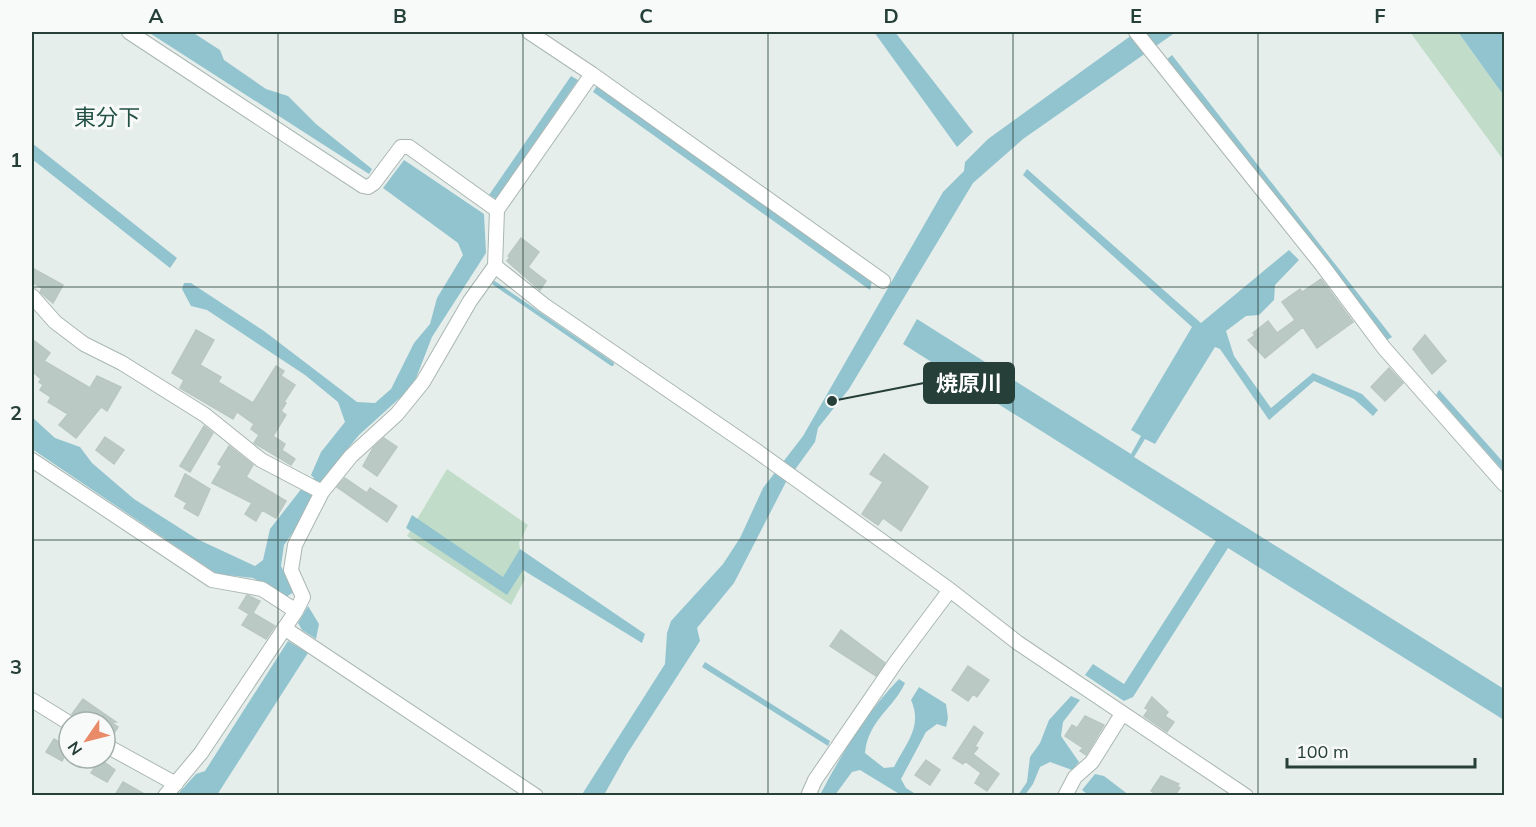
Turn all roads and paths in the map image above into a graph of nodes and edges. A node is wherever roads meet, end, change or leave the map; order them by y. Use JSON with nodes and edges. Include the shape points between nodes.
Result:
{"nodes":[{"id":1,"x":129,"y":32,"type":"edge"},
{"id":2,"x":529,"y":32,"type":"edge"},
{"id":3,"x":1136,"y":32,"type":"edge"},
{"id":4,"x":592,"y":74,"type":"junction"},
{"id":5,"x":497,"y":210,"type":"junction"},
{"id":6,"x":495,"y":266,"type":"junction"},
{"id":7,"x":883,"y":281,"type":"dead end"},
{"id":8,"x":32,"y":296,"type":"edge"},
{"id":9,"x":32,"y":460,"type":"edge"},
{"id":10,"x":1504,"y":484,"type":"edge"},
{"id":11,"x":316,"y":488,"type":"junction"},
{"id":12,"x":950,"y":590,"type":"junction"},
{"id":13,"x":296,"y":611,"type":"junction"},
{"id":14,"x":284,"y":628,"type":"junction"},
{"id":15,"x":32,"y":700,"type":"edge"},
{"id":16,"x":1122,"y":714,"type":"junction"},
{"id":17,"x":57,"y":716,"type":"edge"},
{"id":18,"x":117,"y":752,"type":"edge"},
{"id":19,"x":176,"y":784,"type":"junction"},
{"id":20,"x":165,"y":795,"type":"edge"},
{"id":21,"x":536,"y":795,"type":"edge"},
{"id":22,"x":808,"y":795,"type":"edge"},
{"id":23,"x":1065,"y":795,"type":"edge"},
{"id":24,"x":1246,"y":795,"type":"edge"}],
"edges":[{"from":1,"to":5,"type":"street","via":[[363,186],[374,183],[401,147],[409,147]]},
{"from":2,"to":4,"type":"street"},
{"from":3,"to":10,"type":"street","via":[[1384,348]]},
{"from":4,"to":5,"type":"street"},
{"from":4,"to":7,"type":"street"},
{"from":5,"to":6,"type":"street"},
{"from":6,"to":11,"type":"street","via":[[423,382],[397,414]]},
{"from":6,"to":12,"type":"street"},
{"from":8,"to":11,"type":"street","via":[[55,322],[84,344],[205,415],[261,460]]},
{"from":9,"to":13,"type":"street","via":[[212,580],[262,590]]},
{"from":11,"to":13,"type":"street","via":[[291,570],[303,597]]},
{"from":12,"to":16,"type":"street","via":[[1018,643]]},
{"from":12,"to":22,"type":"street","via":[[896,662]]},
{"from":13,"to":14,"type":"street"},
{"from":14,"to":19,"type":"street"},
{"from":14,"to":21,"type":"street"},
{"from":15,"to":17,"type":"street"},
{"from":16,"to":23,"type":"street","via":[[1092,762],[1075,777]]},
{"from":16,"to":24,"type":"street"},
{"from":18,"to":19,"type":"street"},
{"from":19,"to":20,"type":"street"}]}
